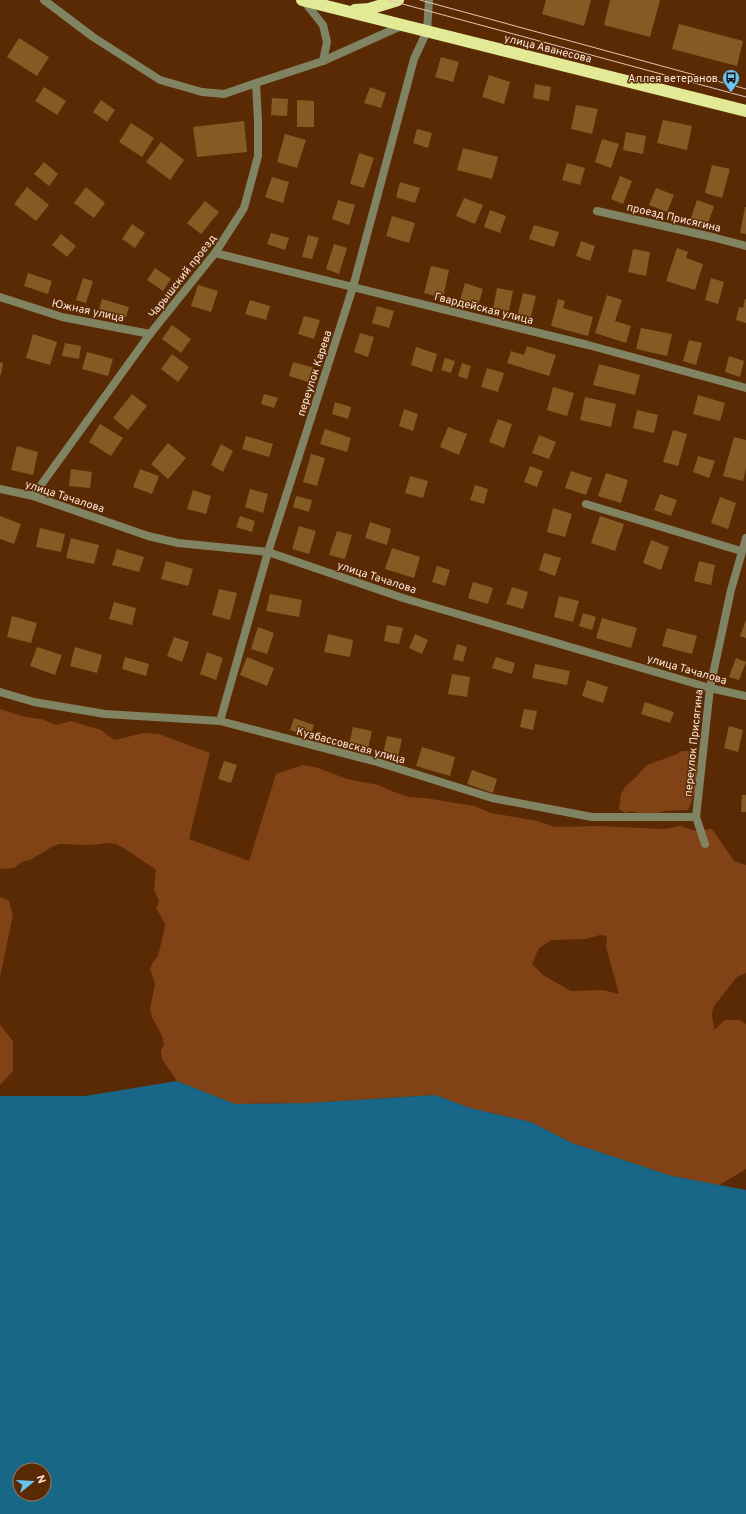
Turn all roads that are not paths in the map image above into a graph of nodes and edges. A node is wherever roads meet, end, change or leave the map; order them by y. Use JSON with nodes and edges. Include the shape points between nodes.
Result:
{"nodes":[{"id":1,"x":44,"y":0,"type":"edge"},
{"id":2,"x":303,"y":0,"type":"edge"},
{"id":3,"x":398,"y":0,"type":"edge"},
{"id":4,"x":429,"y":0,"type":"edge"},
{"id":5,"x":344,"y":10,"type":"junction"},
{"id":6,"x":401,"y":26,"type":"junction"},
{"id":7,"x":427,"y":31,"type":"junction"},
{"id":8,"x":323,"y":61,"type":"junction"},
{"id":9,"x":256,"y":83,"type":"junction"},
{"id":10,"x":746,"y":112,"type":"edge"},
{"id":11,"x":597,"y":210,"type":"dead end"},
{"id":12,"x":746,"y":246,"type":"edge"},
{"id":13,"x":215,"y":253,"type":"junction"},
{"id":14,"x":353,"y":287,"type":"junction"},
{"id":15,"x":0,"y":297,"type":"edge"},
{"id":16,"x":150,"y":334,"type":"junction"},
{"id":17,"x":746,"y":388,"type":"edge"},
{"id":18,"x":0,"y":489,"type":"edge"},
{"id":19,"x":33,"y":496,"type":"junction"},
{"id":20,"x":586,"y":504,"type":"dead end"},
{"id":21,"x":746,"y":538,"type":"edge"},
{"id":22,"x":741,"y":551,"type":"junction"},
{"id":23,"x":268,"y":552,"type":"junction"},
{"id":24,"x":710,"y":688,"type":"junction"},
{"id":25,"x":0,"y":692,"type":"edge"},
{"id":26,"x":746,"y":696,"type":"edge"},
{"id":27,"x":220,"y":721,"type":"junction"},
{"id":28,"x":696,"y":817,"type":"junction"},
{"id":29,"x":704,"y":844,"type":"dead end"}],
"edges":[{"from":1,"to":9,"type":"street","via":[[93,37],[160,80],[202,92],[224,94]]},
{"from":2,"to":5,"type":"highway","name":"улица Аванесова"},
{"from":2,"to":8,"type":"street","via":[[323,25],[327,42]]},
{"from":3,"to":5,"type":"highway","name":"улица Аванесова","via":[[369,10]]},
{"from":4,"to":7,"type":"street"},
{"from":5,"to":6,"type":"highway","name":"улица Аванесова"},
{"from":6,"to":7,"type":"highway","name":"улица Аванесова"},
{"from":6,"to":8,"type":"street"},
{"from":7,"to":10,"type":"highway","name":"улица Аванесова"},
{"from":7,"to":14,"type":"street","name":"переулок Карева","via":[[414,58]]},
{"from":8,"to":9,"type":"street"},
{"from":9,"to":13,"type":"street","name":"Чарышский проезд","via":[[258,156],[244,208]]},
{"from":11,"to":12,"type":"street","name":"проезд Присягина"},
{"from":13,"to":14,"type":"street","name":"Гвардейская улица"},
{"from":13,"to":16,"type":"street","name":"Чарышский проезд"},
{"from":14,"to":17,"type":"street","name":"Гвардейская улица","via":[[588,345]]},
{"from":14,"to":23,"type":"street","name":"переулок Карева"},
{"from":15,"to":16,"type":"street","name":"Южная улица","via":[[62,317]]},
{"from":16,"to":19,"type":"street","name":"Чарышский проезд"},
{"from":18,"to":19,"type":"street","name":"улица Тачалова"},
{"from":19,"to":23,"type":"street","name":"улица Тачалова","via":[[148,536],[178,543]]},
{"from":20,"to":22,"type":"street"},
{"from":21,"to":22,"type":"street","name":"переулок Присягина"},
{"from":22,"to":24,"type":"street","name":"переулок Присягина"},
{"from":23,"to":24,"type":"street","name":"улица Тачалова","via":[[403,598]]},
{"from":23,"to":27,"type":"street","name":"переулок Карева"},
{"from":24,"to":26,"type":"street","name":"улица Тачалова"},
{"from":24,"to":28,"type":"street","name":"переулок Присягина"},
{"from":25,"to":27,"type":"street","name":"Кузбассовская улица","via":[[34,702],[105,714]]},
{"from":27,"to":28,"type":"street","name":"Кузбассовская улица","via":[[377,762],[492,798],[592,817]]},
{"from":28,"to":29,"type":"street","name":"переулок Присягина"}]}
